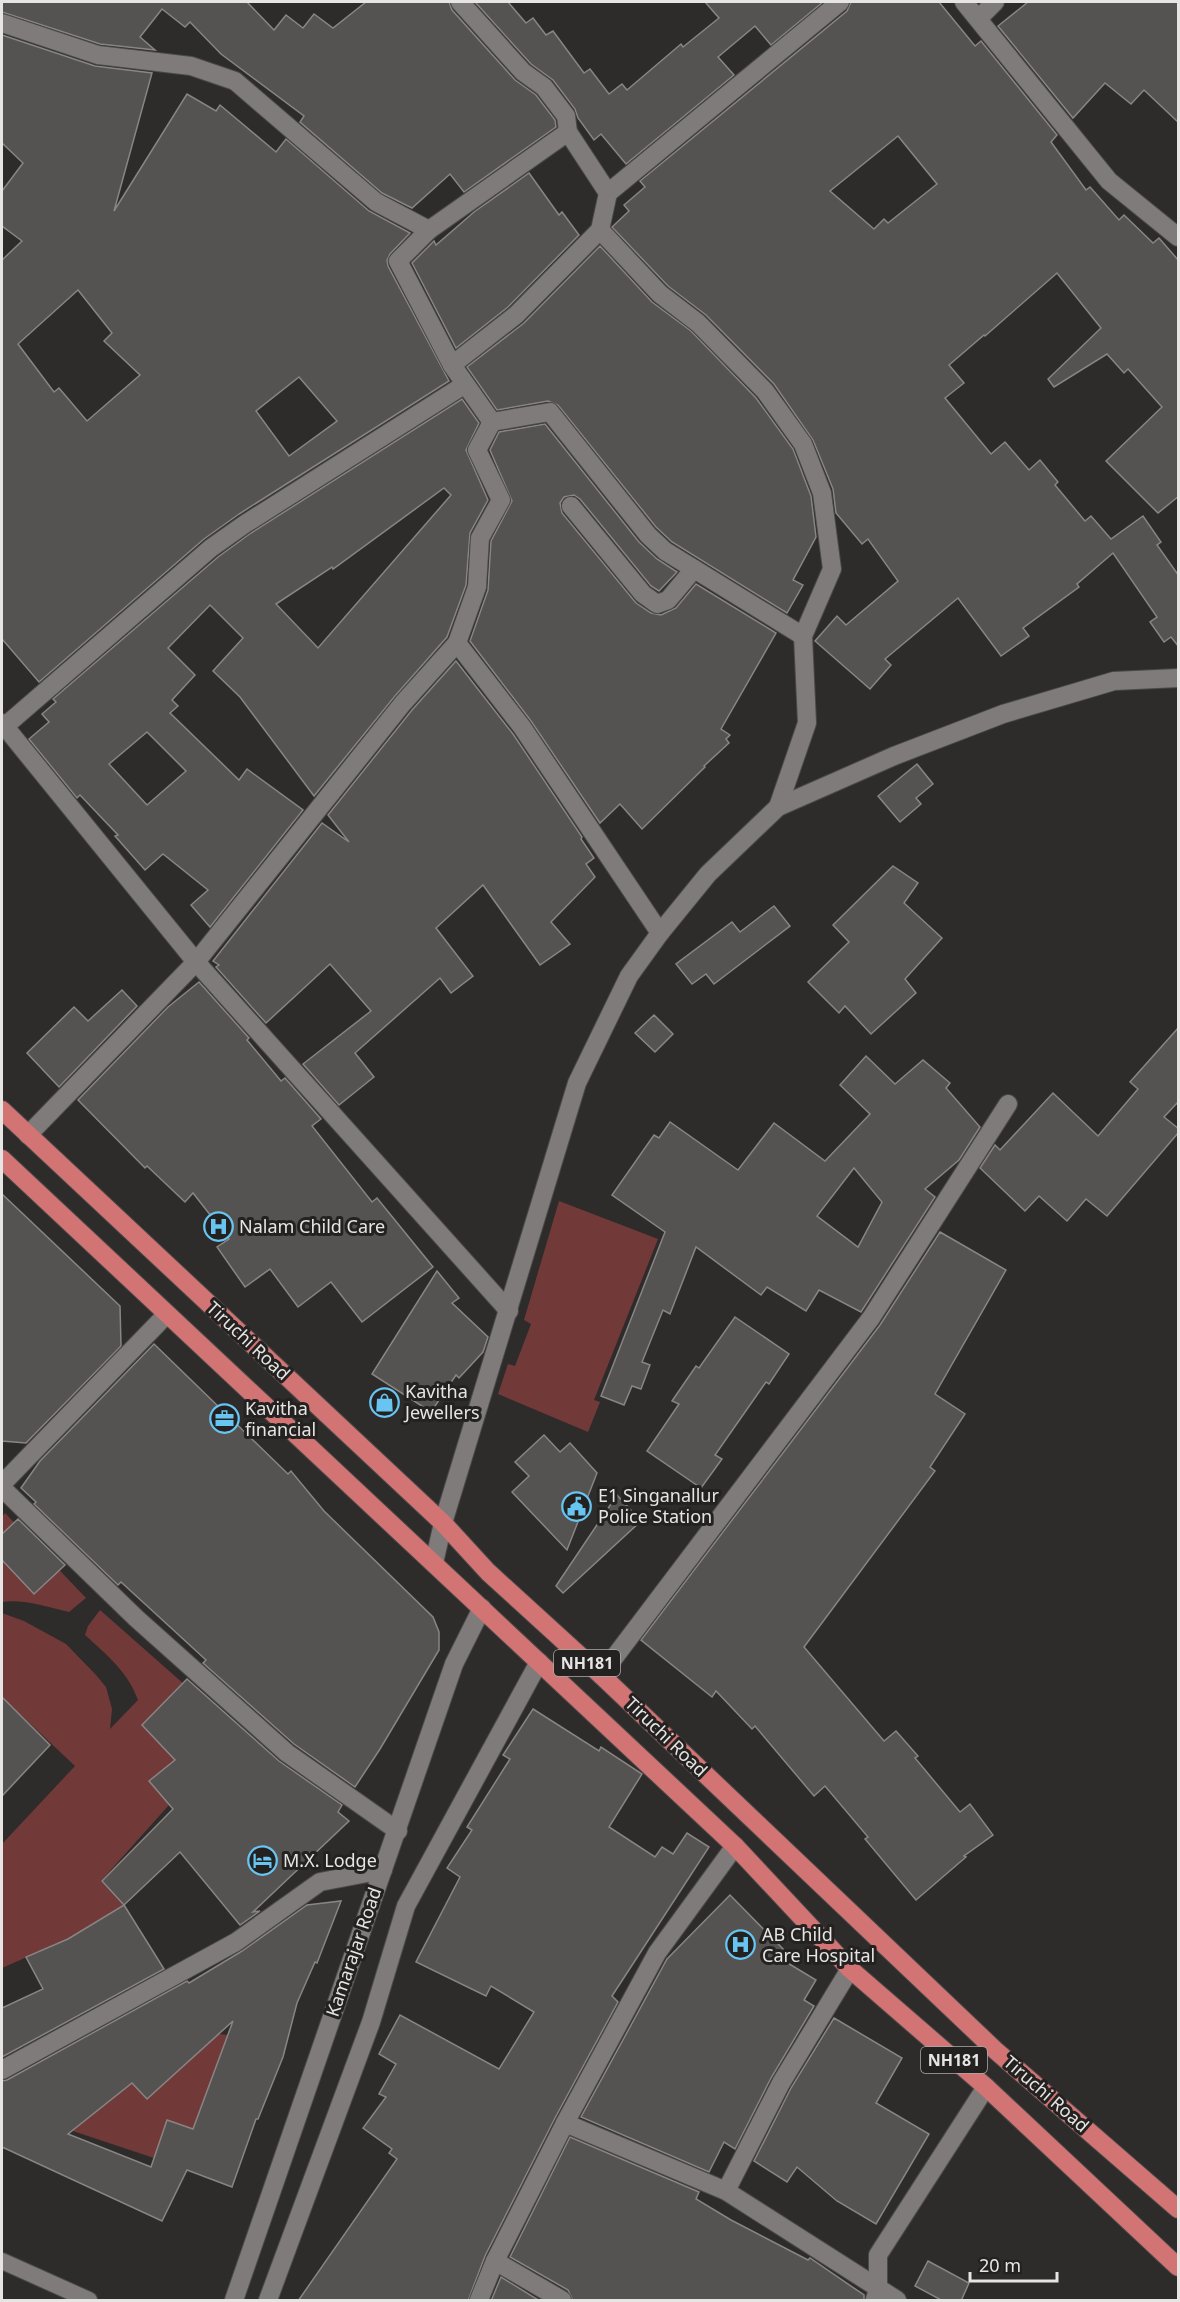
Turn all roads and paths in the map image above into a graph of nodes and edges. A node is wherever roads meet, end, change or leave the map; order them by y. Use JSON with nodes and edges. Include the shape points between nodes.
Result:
{"nodes":[{"id":1,"x":460,"y":2,"type":"edge"},
{"id":2,"x":840,"y":2,"type":"edge"},
{"id":3,"x":964,"y":2,"type":"edge"},
{"id":4,"x":995,"y":2,"type":"edge"},
{"id":5,"x":979,"y":18,"type":"junction"},
{"id":6,"x":2,"y":23,"type":"edge"},
{"id":7,"x":568,"y":132,"type":"junction"},
{"id":8,"x":608,"y":193,"type":"junction"},
{"id":9,"x":429,"y":230,"type":"junction"},
{"id":10,"x":600,"y":230,"type":"junction"},
{"id":11,"x":1179,"y":237,"type":"edge"},
{"id":12,"x":452,"y":365,"type":"junction"},
{"id":13,"x":464,"y":385,"type":"junction"},
{"id":14,"x":492,"y":422,"type":"junction"},
{"id":15,"x":571,"y":506,"type":"dead end"},
{"id":16,"x":694,"y":569,"type":"junction"},
{"id":17,"x":803,"y":636,"type":"junction"},
{"id":18,"x":457,"y":643,"type":"junction"},
{"id":19,"x":1179,"y":678,"type":"edge"},
{"id":20,"x":3,"y":725,"type":"edge"},
{"id":21,"x":778,"y":807,"type":"junction"},
{"id":22,"x":660,"y":933,"type":"junction"},
{"id":23,"x":196,"y":962,"type":"junction"},
{"id":24,"x":1008,"y":1104,"type":"dead end"},
{"id":25,"x":2,"y":1110,"type":"edge"},
{"id":26,"x":28,"y":1135,"type":"junction"},
{"id":27,"x":2,"y":1159,"type":"edge"},
{"id":28,"x":509,"y":1311,"type":"junction"},
{"id":29,"x":167,"y":1314,"type":"junction"},
{"id":30,"x":2,"y":1486,"type":"edge"},
{"id":31,"x":442,"y":1523,"type":"junction"},
{"id":32,"x":434,"y":1563,"type":"junction"},
{"id":33,"x":482,"y":1608,"type":"junction"},
{"id":34,"x":539,"y":1662,"type":"junction"},
{"id":35,"x":601,"y":1675,"type":"junction"},
{"id":36,"x":398,"y":1831,"type":"junction"},
{"id":37,"x":735,"y":1846,"type":"junction"},
{"id":38,"x":383,"y":1870,"type":"junction"},
{"id":39,"x":850,"y":1969,"type":"junction"},
{"id":40,"x":2,"y":2070,"type":"edge"},
{"id":41,"x":986,"y":2087,"type":"junction"},
{"id":42,"x":565,"y":2123,"type":"junction"},
{"id":43,"x":726,"y":2191,"type":"junction"},
{"id":44,"x":1179,"y":2209,"type":"edge"},
{"id":45,"x":2,"y":2261,"type":"edge"},
{"id":46,"x":495,"y":2261,"type":"junction"},
{"id":47,"x":1179,"y":2267,"type":"edge"},
{"id":48,"x":876,"y":2295,"type":"edge"},
{"id":49,"x":89,"y":2301,"type":"edge"},
{"id":50,"x":234,"y":2301,"type":"edge"},
{"id":51,"x":268,"y":2301,"type":"edge"},
{"id":52,"x":479,"y":2301,"type":"edge"},
{"id":53,"x":562,"y":2301,"type":"edge"},
{"id":54,"x":897,"y":2301,"type":"edge"}],
"edges":[{"from":1,"to":7,"type":"street","via":[[523,72],[544,87],[566,116]]},
{"from":2,"to":8,"type":"street"},
{"from":3,"to":5,"type":"street"},
{"from":4,"to":5,"type":"street"},
{"from":5,"to":11,"type":"street","via":[[1109,181]]},
{"from":6,"to":9,"type":"street","via":[[98,55],[191,66],[235,81],[376,202]]},
{"from":7,"to":8,"type":"street"},
{"from":7,"to":9,"type":"street"},
{"from":8,"to":10,"type":"street"},
{"from":9,"to":12,"type":"street","via":[[398,261]]},
{"from":10,"to":12,"type":"street","via":[[516,315]]},
{"from":10,"to":17,"type":"street","via":[[660,294],[698,322],[765,391],[803,444],[822,493],[832,569]]},
{"from":12,"to":13,"type":"street"},
{"from":13,"to":14,"type":"street"},
{"from":13,"to":20,"type":"street","via":[[211,548]]},
{"from":14,"to":16,"type":"street","via":[[549,412],[648,535]]},
{"from":14,"to":18,"type":"street","via":[[477,450],[501,500],[480,538],[477,587]]},
{"from":15,"to":16,"type":"street","via":[[652,602],[668,600]]},
{"from":16,"to":17,"type":"street"},
{"from":17,"to":21,"type":"street","via":[[807,723]]},
{"from":18,"to":22,"type":"street","via":[[522,727]]},
{"from":18,"to":23,"type":"street","via":[[403,703]]},
{"from":19,"to":21,"type":"street","via":[[1114,681],[1004,714],[894,756]]},
{"from":20,"to":23,"type":"street"},
{"from":21,"to":22,"type":"street","via":[[708,874]]},
{"from":22,"to":28,"type":"street","via":[[629,976],[577,1083]]},
{"from":23,"to":26,"type":"street"},
{"from":23,"to":28,"type":"street"},
{"from":24,"to":35,"type":"street","via":[[872,1318]]},
{"from":25,"to":26,"type":"highway","name":"Tiruchi Road","number":"NH181"},
{"from":26,"to":31,"type":"highway","name":"Tiruchi Road","number":"NH181"},
{"from":27,"to":29,"type":"highway","name":"Tiruchi Road","number":"NH181"},
{"from":28,"to":31,"type":"street"},
{"from":29,"to":30,"type":"street"},
{"from":29,"to":32,"type":"highway","name":"Tiruchi Road","number":"NH181"},
{"from":30,"to":36,"type":"street","via":[[141,1622],[287,1753]]},
{"from":31,"to":32,"type":"street"},
{"from":31,"to":35,"type":"highway","name":"Tiruchi Road","number":"NH181","via":[[488,1572]]},
{"from":32,"to":33,"type":"highway","number":"NH181"},
{"from":33,"to":34,"type":"highway","number":"NH181"},
{"from":33,"to":36,"type":"street","name":"Kamarajar Road","via":[[454,1664]]},
{"from":34,"to":37,"type":"highway","number":"NH181"},
{"from":34,"to":51,"type":"street","name":"Kamarajar Road","via":[[406,1906],[371,2022]]},
{"from":35,"to":44,"type":"highway","name":"Tiruchi Road","number":"NH181","via":[[996,2049]]},
{"from":36,"to":38,"type":"street","name":"Kamarajar Road"},
{"from":37,"to":39,"type":"highway","name":"Tiruchi Road","number":"NH181"},
{"from":37,"to":42,"type":"street","via":[[657,1953]]},
{"from":38,"to":40,"type":"street","via":[[321,1882],[236,1942]]},
{"from":38,"to":50,"type":"street","name":"Kamarajar Road"},
{"from":39,"to":41,"type":"highway","name":"Tiruchi Road","number":"NH181"},
{"from":39,"to":43,"type":"street","via":[[782,2083]]},
{"from":41,"to":47,"type":"highway","name":"Tiruchi Road","number":"NH181"},
{"from":41,"to":48,"type":"street","via":[[878,2255]]},
{"from":42,"to":43,"type":"street"},
{"from":42,"to":46,"type":"street"},
{"from":43,"to":48,"type":"street"},
{"from":45,"to":49,"type":"lane"},
{"from":46,"to":52,"type":"street"},
{"from":46,"to":53,"type":"street"},
{"from":48,"to":54,"type":"street"}]}
